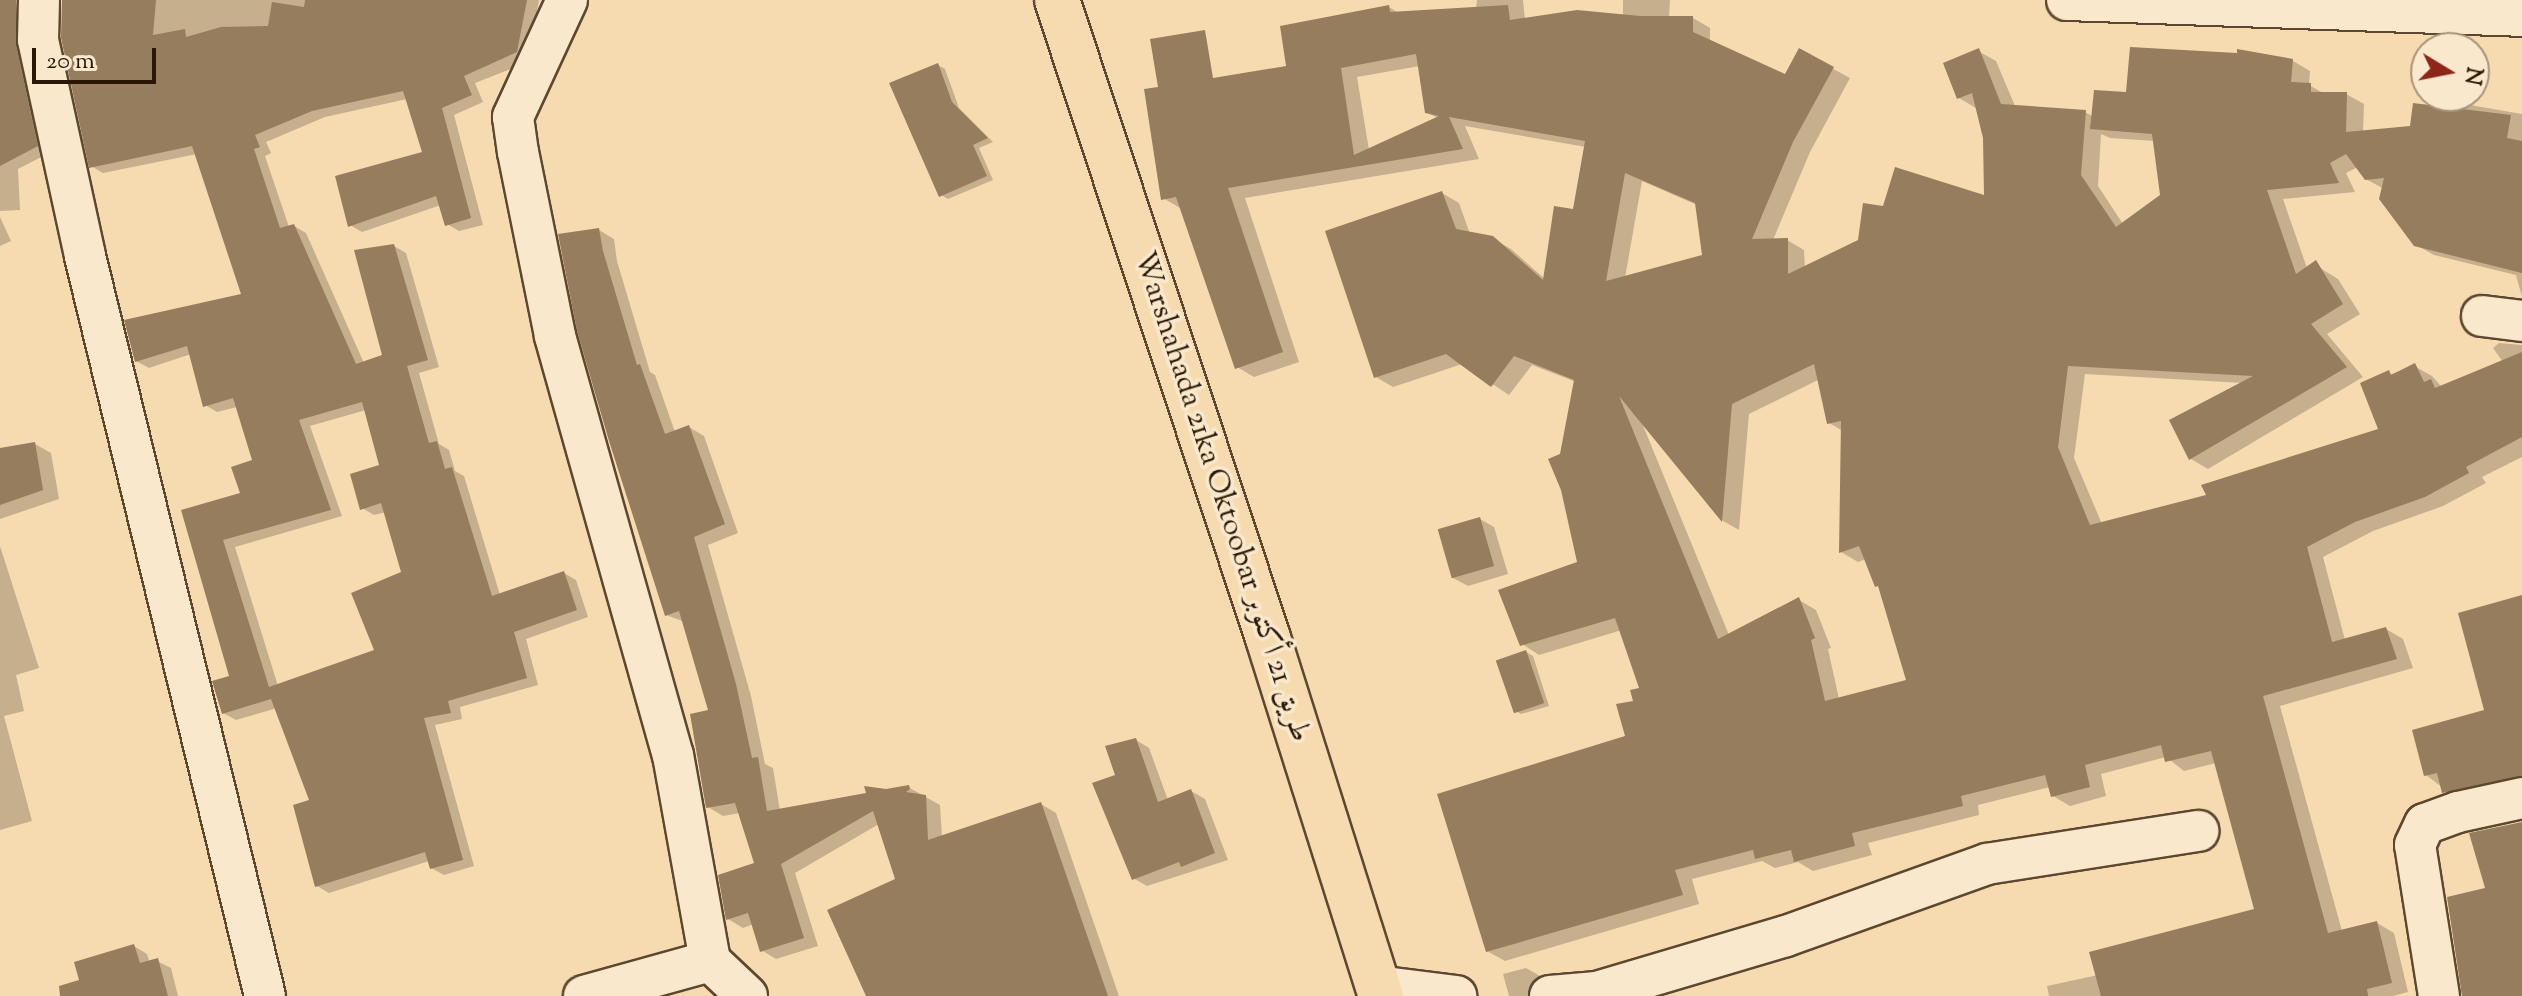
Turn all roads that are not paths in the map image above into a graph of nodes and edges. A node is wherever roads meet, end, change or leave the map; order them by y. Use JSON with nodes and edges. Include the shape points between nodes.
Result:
{"nodes":[{"id":1,"x":39,"y":0,"type":"edge"},
{"id":2,"x":567,"y":0,"type":"edge"},
{"id":3,"x":1057,"y":0,"type":"edge"},
{"id":4,"x":2067,"y":0,"type":"edge"},
{"id":5,"x":2522,"y":16,"type":"edge"},
{"id":6,"x":2482,"y":316,"type":"dead end"},
{"id":7,"x":2522,"y":321,"type":"edge"},
{"id":8,"x":2522,"y":798,"type":"edge"},
{"id":9,"x":2198,"y":831,"type":"dead end"},
{"id":10,"x":710,"y":961,"type":"junction"},
{"id":11,"x":1379,"y":991,"type":"edge"},
{"id":12,"x":265,"y":996,"type":"edge"},
{"id":13,"x":584,"y":996,"type":"edge"},
{"id":14,"x":747,"y":996,"type":"edge"},
{"id":15,"x":1456,"y":996,"type":"edge"},
{"id":16,"x":1550,"y":996,"type":"edge"},
{"id":17,"x":2439,"y":996,"type":"edge"}],
"edges":[{"from":1,"to":12,"type":"street","via":[[38,40],[85,256]]},
{"from":2,"to":10,"type":"street","via":[[513,117],[518,152],[555,336],[673,755]]},
{"from":3,"to":11,"type":"main road","name":"Warshahada 21ka Oktoobar طريق 21 أكتوبر"},
{"from":4,"to":5,"type":"street"},
{"from":6,"to":7,"type":"street"},
{"from":8,"to":17,"type":"street","via":[[2425,824],[2415,845]]},
{"from":9,"to":16,"type":"street","via":[[1987,864],[1757,944],[1597,992]]},
{"from":10,"to":13,"type":"street"},
{"from":10,"to":14,"type":"street"},
{"from":11,"to":15,"type":"street"}]}
